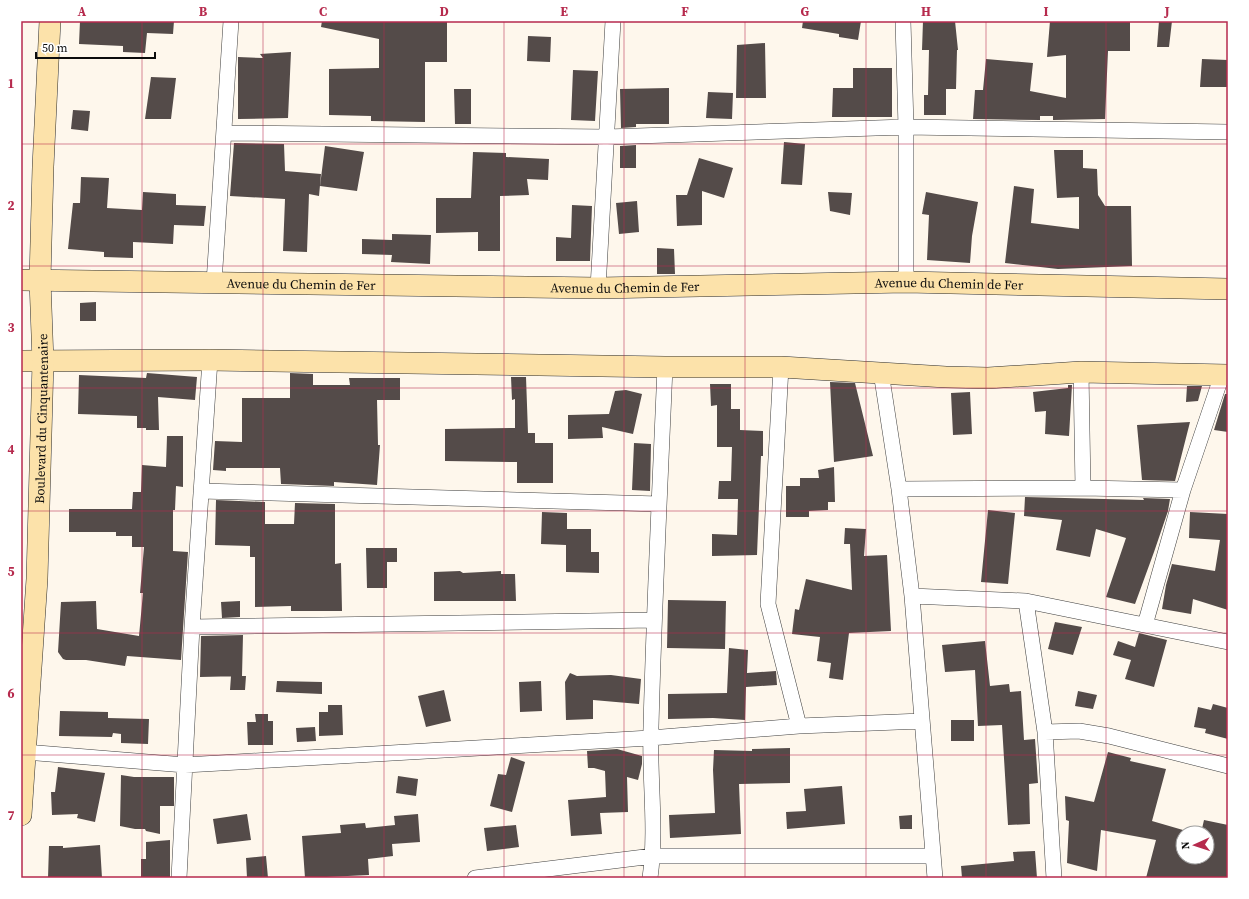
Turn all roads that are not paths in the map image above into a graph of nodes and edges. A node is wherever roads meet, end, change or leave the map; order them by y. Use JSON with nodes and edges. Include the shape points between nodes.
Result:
{"nodes":[{"id":1,"x":50,"y":21,"type":"edge"},
{"id":2,"x":231,"y":21,"type":"edge"},
{"id":3,"x":614,"y":21,"type":"edge"},
{"id":4,"x":903,"y":21,"type":"edge"},
{"id":5,"x":906,"y":127,"type":"junction"},
{"id":6,"x":1228,"y":132,"type":"edge"},
{"id":7,"x":224,"y":133,"type":"junction"},
{"id":8,"x":607,"y":137,"type":"junction"},
{"id":9,"x":31,"y":280,"type":"edge"},
{"id":10,"x":906,"y":282,"type":"junction"},
{"id":11,"x":214,"y":283,"type":"junction"},
{"id":12,"x":598,"y":288,"type":"junction"},
{"id":13,"x":1228,"y":289,"type":"edge"},
{"id":14,"x":210,"y":360,"type":"junction"},
{"id":15,"x":21,"y":361,"type":"edge"},
{"id":16,"x":43,"y":362,"type":"junction"},
{"id":17,"x":665,"y":367,"type":"junction"},
{"id":18,"x":781,"y":367,"type":"junction"},
{"id":19,"x":881,"y":372,"type":"junction"},
{"id":20,"x":1081,"y":372,"type":"junction"},
{"id":21,"x":1225,"y":375,"type":"edge"},
{"id":22,"x":1083,"y":488,"type":"junction"},
{"id":23,"x":899,"y":489,"type":"junction"},
{"id":24,"x":1183,"y":490,"type":"junction"},
{"id":25,"x":201,"y":491,"type":"junction"},
{"id":26,"x":659,"y":504,"type":"junction"},
{"id":27,"x":912,"y":596,"type":"junction"},
{"id":28,"x":1026,"y":601,"type":"junction"},
{"id":29,"x":654,"y":620,"type":"junction"},
{"id":30,"x":1145,"y":625,"type":"junction"},
{"id":31,"x":192,"y":627,"type":"junction"},
{"id":32,"x":1228,"y":642,"type":"edge"},
{"id":33,"x":922,"y":722,"type":"junction"},
{"id":34,"x":799,"y":726,"type":"junction"},
{"id":35,"x":1045,"y":732,"type":"junction"},
{"id":36,"x":650,"y":738,"type":"junction"},
{"id":37,"x":26,"y":752,"type":"junction"},
{"id":38,"x":185,"y":765,"type":"junction"},
{"id":39,"x":1228,"y":766,"type":"edge"},
{"id":40,"x":21,"y":815,"type":"edge"},
{"id":41,"x":653,"y":856,"type":"junction"},
{"id":42,"x":933,"y":856,"type":"junction"},
{"id":43,"x":1057,"y":877,"type":"edge"},
{"id":44,"x":179,"y":878,"type":"edge"},
{"id":45,"x":475,"y":878,"type":"edge"},
{"id":46,"x":650,"y":878,"type":"edge"},
{"id":47,"x":935,"y":878,"type":"edge"}],
"edges":[{"from":1,"to":9,"type":"street","name":"Boulevard du Cinquantenaire","via":[[43,167]]},
{"from":2,"to":7,"type":"street"},
{"from":3,"to":8,"type":"street"},
{"from":4,"to":5,"type":"street"},
{"from":5,"to":6,"type":"street"},
{"from":5,"to":8,"type":"street"},
{"from":5,"to":10,"type":"street"},
{"from":7,"to":8,"type":"street"},
{"from":7,"to":11,"type":"street"},
{"from":8,"to":12,"type":"street"},
{"from":9,"to":11,"type":"street","name":"Avenue du Chemin de Fer"},
{"from":9,"to":16,"type":"street","name":"Boulevard du Cinquantenaire"},
{"from":10,"to":12,"type":"street","name":"Avenue du Chemin de Fer"},
{"from":10,"to":13,"type":"street","name":"Avenue du Chemin de Fer"},
{"from":11,"to":12,"type":"street","name":"Avenue du Chemin de Fer"},
{"from":14,"to":16,"type":"street"},
{"from":14,"to":17,"type":"street"},
{"from":14,"to":25,"type":"street"},
{"from":15,"to":16,"type":"street"},
{"from":16,"to":37,"type":"street","name":"Boulevard du Cinquantenaire","via":[[37,579]]},
{"from":17,"to":18,"type":"street"},
{"from":17,"to":26,"type":"street"},
{"from":18,"to":19,"type":"street"},
{"from":18,"to":34,"type":"street","via":[[768,604]]},
{"from":19,"to":20,"type":"street","via":[[988,378]]},
{"from":19,"to":23,"type":"street"},
{"from":20,"to":21,"type":"street"},
{"from":20,"to":22,"type":"street"},
{"from":21,"to":24,"type":"street"},
{"from":22,"to":23,"type":"street"},
{"from":22,"to":24,"type":"street"},
{"from":23,"to":27,"type":"street"},
{"from":24,"to":30,"type":"street"},
{"from":25,"to":26,"type":"street"},
{"from":25,"to":31,"type":"street"},
{"from":26,"to":29,"type":"street"},
{"from":27,"to":28,"type":"street"},
{"from":27,"to":33,"type":"street"},
{"from":28,"to":30,"type":"street"},
{"from":28,"to":35,"type":"street"},
{"from":29,"to":31,"type":"street"},
{"from":29,"to":36,"type":"street"},
{"from":30,"to":32,"type":"street"},
{"from":31,"to":38,"type":"street"},
{"from":33,"to":34,"type":"street"},
{"from":33,"to":42,"type":"street"},
{"from":34,"to":36,"type":"street"},
{"from":35,"to":39,"type":"street","via":[[1079,731],[1109,736]]},
{"from":35,"to":43,"type":"street"},
{"from":36,"to":38,"type":"street"},
{"from":36,"to":41,"type":"street"},
{"from":37,"to":38,"type":"street"},
{"from":37,"to":40,"type":"street","name":"Boulevard du Cinquantenaire"},
{"from":38,"to":44,"type":"street"},
{"from":41,"to":42,"type":"street"},
{"from":41,"to":45,"type":"street"},
{"from":41,"to":46,"type":"street"},
{"from":42,"to":47,"type":"street"}]}
